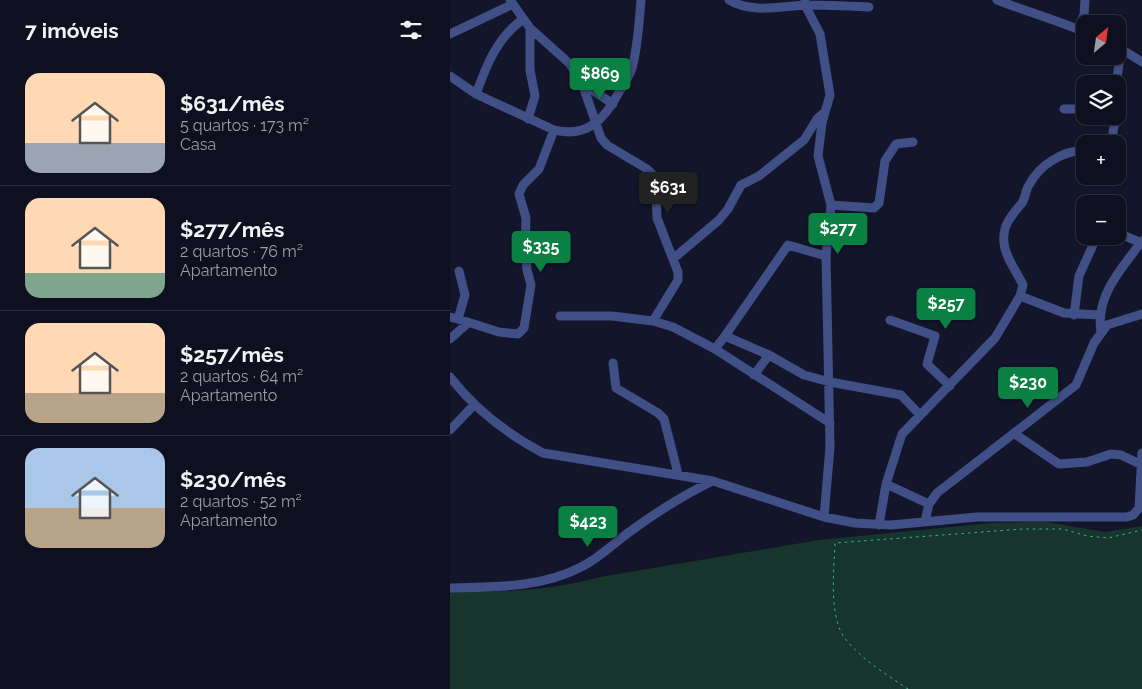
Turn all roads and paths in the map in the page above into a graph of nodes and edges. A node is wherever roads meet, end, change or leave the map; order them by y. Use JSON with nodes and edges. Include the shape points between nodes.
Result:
{"nodes":[{"id":1,"x":641,"y":0,"type":"edge"},
{"id":2,"x":729,"y":0,"type":"edge"},
{"id":3,"x":997,"y":0,"type":"edge"},
{"id":4,"x":1017,"y":0,"type":"edge"},
{"id":5,"x":1085,"y":0,"type":"edge"},
{"id":6,"x":512,"y":2,"type":"edge"},
{"id":7,"x":805,"y":3,"type":"edge"},
{"id":8,"x":1007,"y":4,"type":"junction"},
{"id":9,"x":869,"y":7,"type":"dead end"},
{"id":10,"x":1084,"y":15,"type":"edge"},
{"id":11,"x":523,"y":19,"type":"junction"},
{"id":12,"x":530,"y":28,"type":"junction"},
{"id":13,"x":1076,"y":28,"type":"edge"},
{"id":14,"x":450,"y":34,"type":"edge"},
{"id":15,"x":1126,"y":52,"type":"edge"},
{"id":16,"x":1142,"y":62,"type":"edge"},
{"id":17,"x":450,"y":76,"type":"edge"},
{"id":18,"x":582,"y":83,"type":"junction"},
{"id":19,"x":476,"y":94,"type":"junction"},
{"id":20,"x":613,"y":104,"type":"junction"},
{"id":21,"x":1064,"y":109,"type":"dead end"},
{"id":22,"x":1076,"y":111,"type":"edge"},
{"id":23,"x":825,"y":112,"type":"junction"},
{"id":24,"x":528,"y":119,"type":"junction"},
{"id":25,"x":595,"y":124,"type":"junction"},
{"id":26,"x":554,"y":130,"type":"junction"},
{"id":27,"x":913,"y":142,"type":"dead end"},
{"id":28,"x":1076,"y":151,"type":"edge"},
{"id":29,"x":831,"y":205,"type":"junction"},
{"id":30,"x":1126,"y":236,"type":"edge"},
{"id":31,"x":1142,"y":242,"type":"edge"},
{"id":32,"x":1092,"y":245,"type":"edge"},
{"id":33,"x":826,"y":256,"type":"junction"},
{"id":34,"x":674,"y":258,"type":"junction"},
{"id":35,"x":459,"y":271,"type":"dead end"},
{"id":36,"x":1020,"y":296,"type":"junction"},
{"id":37,"x":1142,"y":314,"type":"edge"},
{"id":38,"x":1074,"y":315,"type":"junction"},
{"id":39,"x":1099,"y":315,"type":"junction"},
{"id":40,"x":560,"y":316,"type":"dead end"},
{"id":41,"x":454,"y":318,"type":"edge"},
{"id":42,"x":653,"y":320,"type":"junction"},
{"id":43,"x":890,"y":320,"type":"dead end"},
{"id":44,"x":468,"y":323,"type":"junction"},
{"id":45,"x":1101,"y":332,"type":"junction"},
{"id":46,"x":726,"y":336,"type":"junction"},
{"id":47,"x":450,"y":339,"type":"edge"},
{"id":48,"x":716,"y":349,"type":"junction"},
{"id":49,"x":769,"y":355,"type":"junction"},
{"id":50,"x":613,"y":363,"type":"dead end"},
{"id":51,"x":754,"y":374,"type":"junction"},
{"id":52,"x":450,"y":377,"type":"edge"},
{"id":53,"x":830,"y":382,"type":"junction"},
{"id":54,"x":950,"y":386,"type":"junction"},
{"id":55,"x":474,"y":405,"type":"junction"},
{"id":56,"x":920,"y":415,"type":"junction"},
{"id":57,"x":830,"y":423,"type":"junction"},
{"id":58,"x":450,"y":430,"type":"edge"},
{"id":59,"x":1015,"y":434,"type":"junction"},
{"id":60,"x":1142,"y":453,"type":"edge"},
{"id":61,"x":1140,"y":464,"type":"junction"},
{"id":62,"x":678,"y":474,"type":"junction"},
{"id":63,"x":713,"y":481,"type":"junction"},
{"id":64,"x":886,"y":484,"type":"junction"},
{"id":65,"x":929,"y":504,"type":"junction"},
{"id":66,"x":824,"y":516,"type":"junction"},
{"id":67,"x":925,"y":520,"type":"junction"},
{"id":68,"x":879,"y":525,"type":"junction"},
{"id":69,"x":1142,"y":530,"type":"edge"},
{"id":70,"x":450,"y":588,"type":"edge"},
{"id":71,"x":908,"y":689,"type":"edge"}],
"edges":[{"from":1,"to":20,"type":"street","via":[[631,71]]},
{"from":2,"to":7,"type":"street","via":[[739,6],[768,8]]},
{"from":3,"to":8,"type":"street"},
{"from":4,"to":8,"type":"street"},
{"from":5,"to":10,"type":"street"},
{"from":6,"to":11,"type":"street"},
{"from":6,"to":14,"type":"street"},
{"from":7,"to":9,"type":"street"},
{"from":7,"to":23,"type":"street","via":[[821,42],[830,95]]},
{"from":8,"to":13,"type":"street"},
{"from":11,"to":12,"type":"street"},
{"from":11,"to":19,"type":"street","via":[[509,30],[493,52]]},
{"from":12,"to":18,"type":"street","via":[[562,55]]},
{"from":12,"to":24,"type":"street","via":[[534,96]]},
{"from":15,"to":16,"type":"street"},
{"from":17,"to":19,"type":"street"},
{"from":18,"to":20,"type":"street"},
{"from":18,"to":25,"type":"street"},
{"from":19,"to":24,"type":"street"},
{"from":20,"to":25,"type":"street"},
{"from":21,"to":22,"type":"street"},
{"from":23,"to":29,"type":"street","via":[[818,156]]},
{"from":23,"to":34,"type":"street","via":[[816,119],[804,140],[760,176],[741,185],[719,220]]},
{"from":24,"to":26,"type":"street"},
{"from":25,"to":26,"type":"street","via":[[578,133]]},
{"from":25,"to":34,"type":"street","via":[[607,145],[652,174],[656,188],[656,218]]},
{"from":26,"to":44,"type":"street","via":[[539,169],[519,194],[526,218],[525,248],[531,285],[524,328],[514,334]]},
{"from":27,"to":29,"type":"street","via":[[896,144],[885,161],[877,206],[868,209]]},
{"from":28,"to":36,"type":"street","via":[[1060,154],[1038,173],[1008,220],[1005,250],[1023,285]]},
{"from":29,"to":33,"type":"street"},
{"from":30,"to":31,"type":"street"},
{"from":31,"to":39,"type":"street","via":[[1109,287]]},
{"from":32,"to":38,"type":"street","via":[[1079,276]]},
{"from":33,"to":46,"type":"street","via":[[788,245]]},
{"from":33,"to":53,"type":"street"},
{"from":34,"to":42,"type":"street","via":[[678,280]]},
{"from":35,"to":41,"type":"street","via":[[465,295]]},
{"from":36,"to":38,"type":"street"},
{"from":36,"to":54,"type":"street","via":[[995,338]]},
{"from":37,"to":45,"type":"street","via":[[1114,322]]},
{"from":38,"to":39,"type":"street"},
{"from":39,"to":45,"type":"street"},
{"from":40,"to":42,"type":"street"},
{"from":41,"to":44,"type":"street"},
{"from":42,"to":48,"type":"street"},
{"from":43,"to":54,"type":"street","via":[[936,336],[927,364]]},
{"from":44,"to":47,"type":"street"},
{"from":45,"to":59,"type":"street","via":[[1076,385]]},
{"from":46,"to":48,"type":"street"},
{"from":46,"to":49,"type":"street"},
{"from":48,"to":51,"type":"street"},
{"from":49,"to":51,"type":"street"},
{"from":49,"to":53,"type":"street","via":[[797,372]]},
{"from":50,"to":62,"type":"street","via":[[616,388],[664,419]]},
{"from":51,"to":57,"type":"street"},
{"from":52,"to":55,"type":"street"},
{"from":53,"to":56,"type":"street","via":[[901,395]]},
{"from":53,"to":57,"type":"street"},
{"from":54,"to":56,"type":"street"},
{"from":55,"to":58,"type":"street"},
{"from":55,"to":62,"type":"street","via":[[520,441],[543,453]]},
{"from":56,"to":64,"type":"street","via":[[898,441]]},
{"from":57,"to":66,"type":"street"},
{"from":59,"to":61,"type":"street","via":[[1059,464],[1087,462],[1111,454],[1122,455]]},
{"from":59,"to":65,"type":"street","via":[[937,494]]},
{"from":60,"to":61,"type":"street"},
{"from":61,"to":67,"type":"street","via":[[1138,508],[1127,517]]},
{"from":62,"to":63,"type":"street"},
{"from":63,"to":66,"type":"street"},
{"from":63,"to":70,"type":"street","via":[[680,496],[583,567],[560,576],[497,587]]},
{"from":64,"to":65,"type":"street"},
{"from":64,"to":68,"type":"street"},
{"from":65,"to":67,"type":"street"},
{"from":66,"to":68,"type":"street"},
{"from":67,"to":68,"type":"street"},
{"from":69,"to":71,"type":"path","via":[[1108,538],[1063,529],[1023,528],[834,543],[833,592],[839,626],[846,640]]}]}
